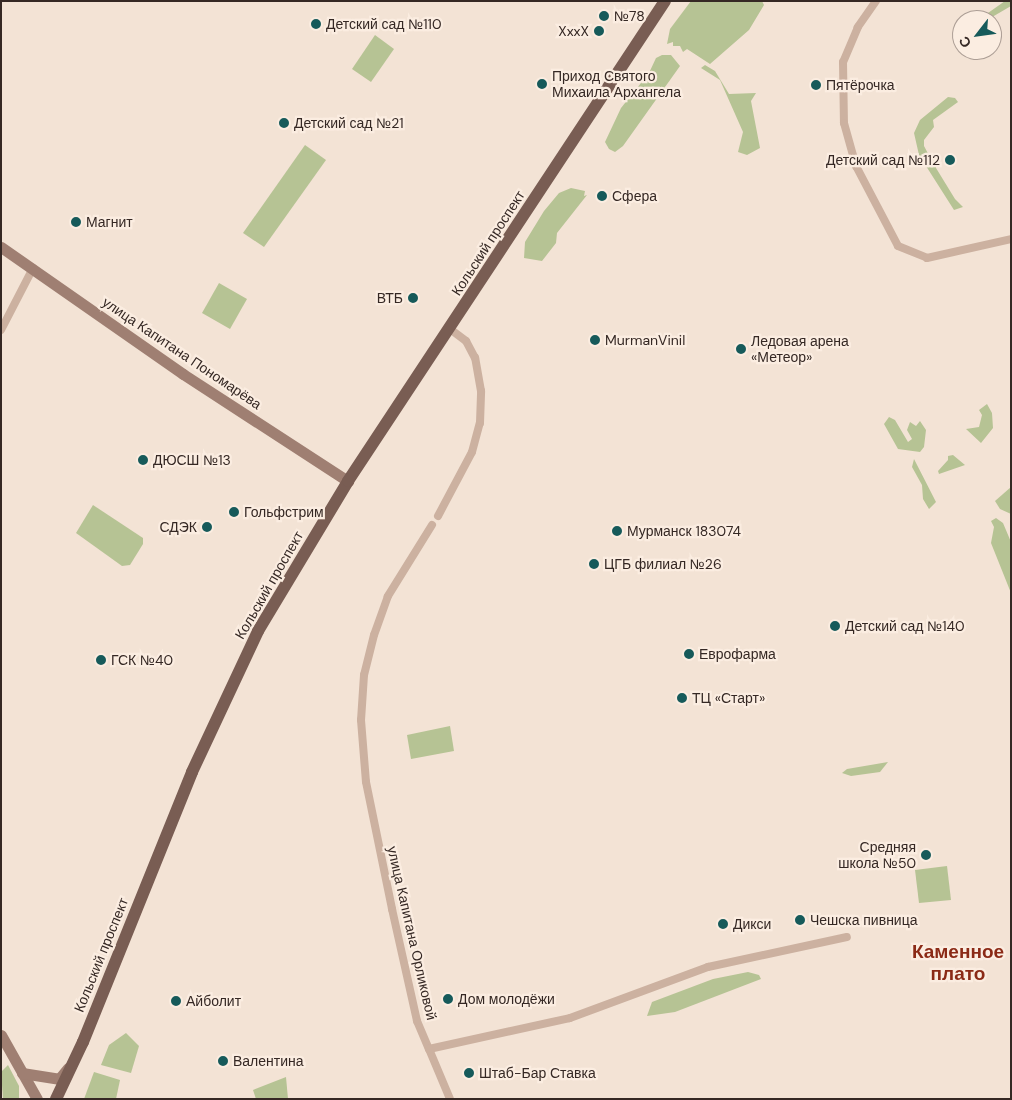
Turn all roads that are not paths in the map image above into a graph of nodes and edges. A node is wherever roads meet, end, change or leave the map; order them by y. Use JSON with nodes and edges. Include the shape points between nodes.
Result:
{"nodes":[{"id":1,"x":665,"y":1,"type":"edge"},
{"id":2,"x":876,"y":1,"type":"edge"},
{"id":3,"x":1011,"y":239,"type":"edge"},
{"id":4,"x":1,"y":246,"type":"edge"},
{"id":5,"x":33,"y":268,"type":"junction"},
{"id":6,"x":450,"y":329,"type":"junction"},
{"id":7,"x":1,"y":330,"type":"edge"},
{"id":8,"x":348,"y":481,"type":"junction"},
{"id":9,"x":438,"y":516,"type":"dead end"},
{"id":10,"x":432,"y":526,"type":"dead end"},
{"id":11,"x":847,"y":937,"type":"dead end"},
{"id":12,"x":1,"y":1036,"type":"edge"},
{"id":13,"x":430,"y":1048,"type":"junction"},
{"id":14,"x":75,"y":1059,"type":"junction"},
{"id":15,"x":22,"y":1073,"type":"junction"},
{"id":16,"x":30,"y":1099,"type":"edge"},
{"id":17,"x":37,"y":1099,"type":"edge"},
{"id":18,"x":56,"y":1099,"type":"edge"},
{"id":19,"x":65,"y":1099,"type":"edge"},
{"id":20,"x":450,"y":1099,"type":"edge"}],
"edges":[{"from":1,"to":6,"type":"main road","name":"Кольский проспект"},
{"from":2,"to":3,"type":"street","via":[[858,27],[842,62],[844,123],[856,166],[898,246],[927,258]]},
{"from":4,"to":5,"type":"street","name":"улица Капитана Пономарёва"},
{"from":5,"to":7,"type":"street"},
{"from":5,"to":8,"type":"street","name":"улица Капитана Пономарёва","via":[[183,374]]},
{"from":6,"to":8,"type":"main road","name":"Кольский проспект"},
{"from":6,"to":9,"type":"street","via":[[466,341],[475,358],[481,391],[480,423],[472,452]]},
{"from":8,"to":14,"type":"main road","name":"Кольский проспект","via":[[286,582],[225,698]]},
{"from":10,"to":13,"type":"street","name":"улица Капитана Орликовой","via":[[388,596],[364,675],[361,720],[366,782],[392,910],[417,1021]]},
{"from":11,"to":13,"type":"street","via":[[708,967],[570,1018]]},
{"from":12,"to":15,"type":"street"},
{"from":13,"to":20,"type":"street","name":"улица Капитана Орликовой"},
{"from":14,"to":15,"type":"street","via":[[59,1079]]},
{"from":14,"to":18,"type":"main road","name":"Кольский проспект"},
{"from":14,"to":19,"type":"main road"},
{"from":15,"to":16,"type":"street"},
{"from":15,"to":17,"type":"street"}]}
